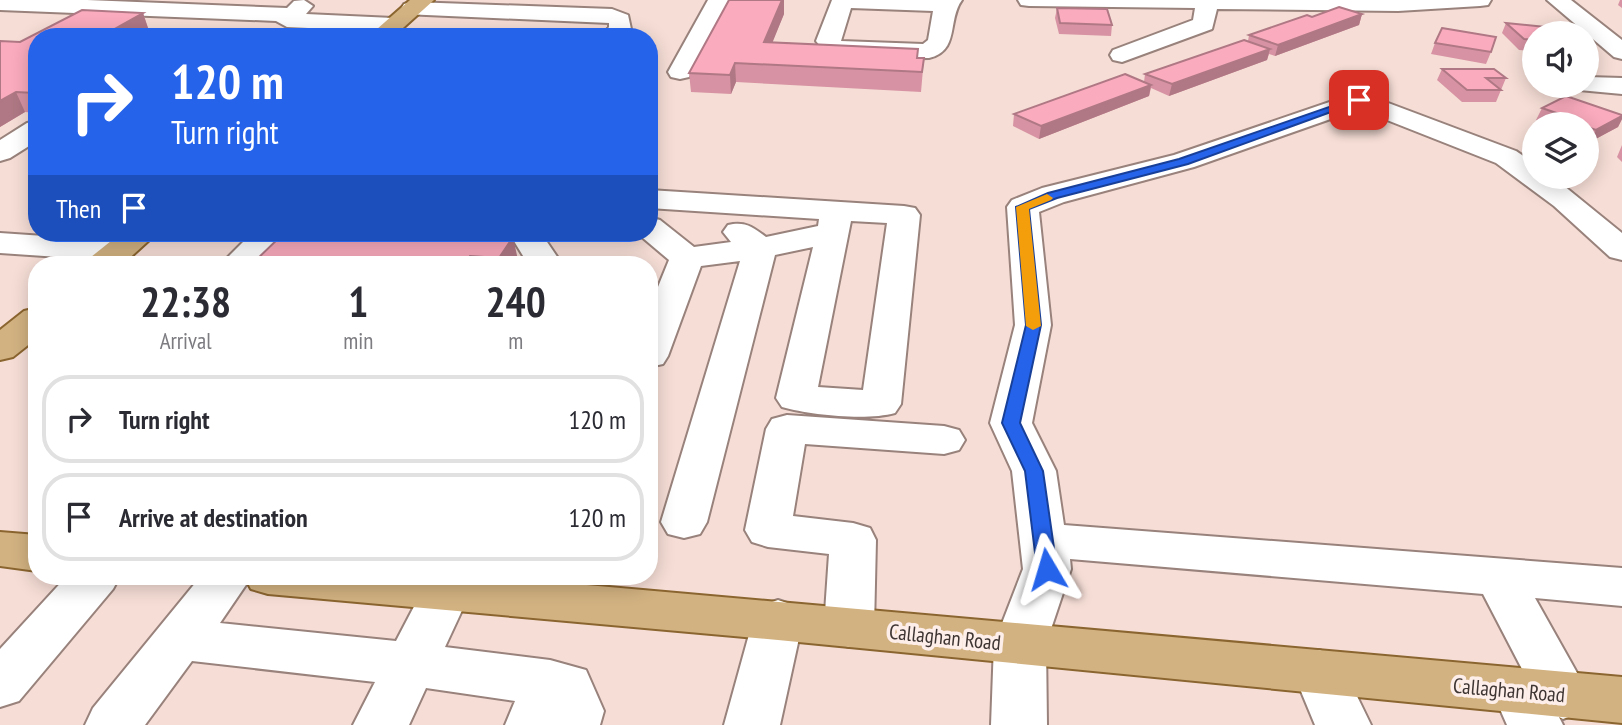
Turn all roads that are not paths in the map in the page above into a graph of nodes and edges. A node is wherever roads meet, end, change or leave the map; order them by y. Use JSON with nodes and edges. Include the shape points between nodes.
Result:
{"nodes":[{"id":1,"x":533,"y":0,"type":"edge"},
{"id":2,"x":601,"y":0,"type":"edge"},
{"id":3,"x":721,"y":0,"type":"edge"},
{"id":4,"x":824,"y":0,"type":"edge"},
{"id":5,"x":1029,"y":0,"type":"edge"},
{"id":6,"x":1480,"y":0,"type":"edge"},
{"id":7,"x":1558,"y":0,"type":"edge"},
{"id":8,"x":842,"y":1,"type":"edge"},
{"id":9,"x":1117,"y":1,"type":"edge"},
{"id":10,"x":948,"y":2,"type":"edge"},
{"id":11,"x":1287,"y":2,"type":"edge"},
{"id":12,"x":0,"y":3,"type":"edge"},
{"id":13,"x":895,"y":3,"type":"junction"},
{"id":14,"x":1206,"y":3,"type":"junction"},
{"id":15,"x":417,"y":5,"type":"edge"},
{"id":16,"x":300,"y":8,"type":"edge"},
{"id":17,"x":0,"y":22,"type":"edge"},
{"id":18,"x":146,"y":28,"type":"edge"},
{"id":19,"x":359,"y":28,"type":"edge"},
{"id":20,"x":390,"y":28,"type":"edge"},
{"id":21,"x":620,"y":28,"type":"edge"},
{"id":22,"x":882,"y":51,"type":"junction"},
{"id":23,"x":1622,"y":52,"type":"edge"},
{"id":24,"x":1122,"y":55,"type":"dead end"},
{"id":25,"x":680,"y":72,"type":"dead end"},
{"id":26,"x":1599,"y":85,"type":"edge"},
{"id":27,"x":1622,"y":86,"type":"edge"},
{"id":28,"x":28,"y":135,"type":"edge"},
{"id":29,"x":0,"y":152,"type":"edge"},
{"id":30,"x":658,"y":200,"type":"edge"},
{"id":31,"x":702,"y":202,"type":"junction"},
{"id":32,"x":834,"y":222,"type":"junction"},
{"id":33,"x":658,"y":234,"type":"edge"},
{"id":34,"x":261,"y":242,"type":"edge"},
{"id":35,"x":30,"y":246,"type":"edge"},
{"id":36,"x":760,"y":248,"type":"junction"},
{"id":37,"x":121,"y":249,"type":"edge"},
{"id":38,"x":1622,"y":250,"type":"edge"},
{"id":39,"x":246,"y":256,"type":"edge"},
{"id":40,"x":687,"y":258,"type":"junction"},
{"id":41,"x":28,"y":326,"type":"edge"},
{"id":42,"x":658,"y":333,"type":"edge"},
{"id":43,"x":0,"y":349,"type":"edge"},
{"id":44,"x":944,"y":440,"type":"dead end"},
{"id":45,"x":684,"y":522,"type":"dead end"},
{"id":46,"x":1044,"y":540,"type":"junction"},
{"id":47,"x":0,"y":549,"type":"edge"},
{"id":48,"x":28,"y":551,"type":"edge"},
{"id":49,"x":1498,"y":577,"type":"junction"},
{"id":50,"x":87,"y":585,"type":"edge"},
{"id":51,"x":221,"y":585,"type":"edge"},
{"id":52,"x":450,"y":585,"type":"edge"},
{"id":53,"x":478,"y":585,"type":"edge"},
{"id":54,"x":1622,"y":587,"type":"edge"},
{"id":55,"x":560,"y":588,"type":"edge"},
{"id":56,"x":778,"y":620,"type":"junction"},
{"id":57,"x":849,"y":627,"type":"junction"},
{"id":58,"x":179,"y":639,"type":"junction"},
{"id":59,"x":1020,"y":644,"type":"junction"},
{"id":60,"x":411,"y":664,"type":"junction"},
{"id":61,"x":8,"y":667,"type":"edge"},
{"id":62,"x":1319,"y":672,"type":"junction"},
{"id":63,"x":1622,"y":700,"type":"edge"},
{"id":64,"x":1539,"y":704,"type":"edge"},
{"id":65,"x":552,"y":711,"type":"edge"},
{"id":66,"x":113,"y":725,"type":"edge"},
{"id":67,"x":381,"y":725,"type":"edge"},
{"id":68,"x":752,"y":725,"type":"edge"},
{"id":69,"x":1018,"y":725,"type":"edge"},
{"id":70,"x":1343,"y":725,"type":"edge"}],
"edges":[{"from":1,"to":2,"type":"street"},
{"from":3,"to":25,"type":"street"},
{"from":4,"to":8,"type":"street"},
{"from":5,"to":9,"type":"street"},
{"from":6,"to":11,"type":"street"},
{"from":7,"to":23,"type":"street"},
{"from":8,"to":13,"type":"street"},
{"from":8,"to":22,"type":"street","via":[[828,41],[832,46]]},
{"from":9,"to":14,"type":"street"},
{"from":10,"to":13,"type":"street"},
{"from":10,"to":22,"type":"street","via":[[939,43],[929,51]]},
{"from":11,"to":14,"type":"street"},
{"from":12,"to":16,"type":"street"},
{"from":13,"to":22,"type":"street"},
{"from":14,"to":24,"type":"street","via":[[1204,24]]},
{"from":15,"to":20,"type":"main road"},
{"from":15,"to":21,"type":"street","via":[[611,16],[620,20]]},
{"from":16,"to":19,"type":"street","via":[[287,20]]},
{"from":17,"to":18,"type":"street"},
{"from":26,"to":27,"type":"street"},
{"from":28,"to":29,"type":"street"},
{"from":30,"to":31,"type":"street"},
{"from":31,"to":32,"type":"street"},
{"from":31,"to":36,"type":"street"},
{"from":32,"to":32,"type":"street","via":[[904,215],[881,404],[796,398]]},
{"from":32,"to":36,"type":"street"},
{"from":33,"to":40,"type":"street"},
{"from":34,"to":39,"type":"street"},
{"from":35,"to":37,"type":"street"},
{"from":36,"to":40,"type":"street"},
{"from":36,"to":45,"type":"street"},
{"from":38,"to":46,"type":"street","via":[[1565,199],[1506,157],[1359,100],[1184,161],[1023,207],[1033,325],[1011,423],[1034,471]]},
{"from":40,"to":42,"type":"street"},
{"from":41,"to":43,"type":"main road"},
{"from":44,"to":57,"type":"street","via":[[787,429],[768,530],[853,540]]},
{"from":46,"to":49,"type":"street"},
{"from":46,"to":59,"type":"street","via":[[1047,569]]},
{"from":47,"to":48,"type":"main road"},
{"from":49,"to":54,"type":"street"},
{"from":49,"to":64,"type":"street"},
{"from":50,"to":61,"type":"street"},
{"from":51,"to":58,"type":"street"},
{"from":52,"to":60,"type":"street"},
{"from":53,"to":55,"type":"main road","name":"Callaghan Road"},
{"from":55,"to":56,"type":"main road","name":"Callaghan Road"},
{"from":56,"to":57,"type":"main road","name":"Callaghan Road"},
{"from":56,"to":68,"type":"street"},
{"from":57,"to":59,"type":"main road","name":"Callaghan Road"},
{"from":58,"to":60,"type":"street"},
{"from":58,"to":66,"type":"street"},
{"from":59,"to":62,"type":"main road","name":"Callaghan Road"},
{"from":59,"to":69,"type":"street"},
{"from":60,"to":65,"type":"street"},
{"from":60,"to":67,"type":"street"},
{"from":62,"to":64,"type":"main road","name":"Callaghan Road"},
{"from":62,"to":70,"type":"street"},
{"from":63,"to":64,"type":"main road","name":"Callaghan Road"}]}
